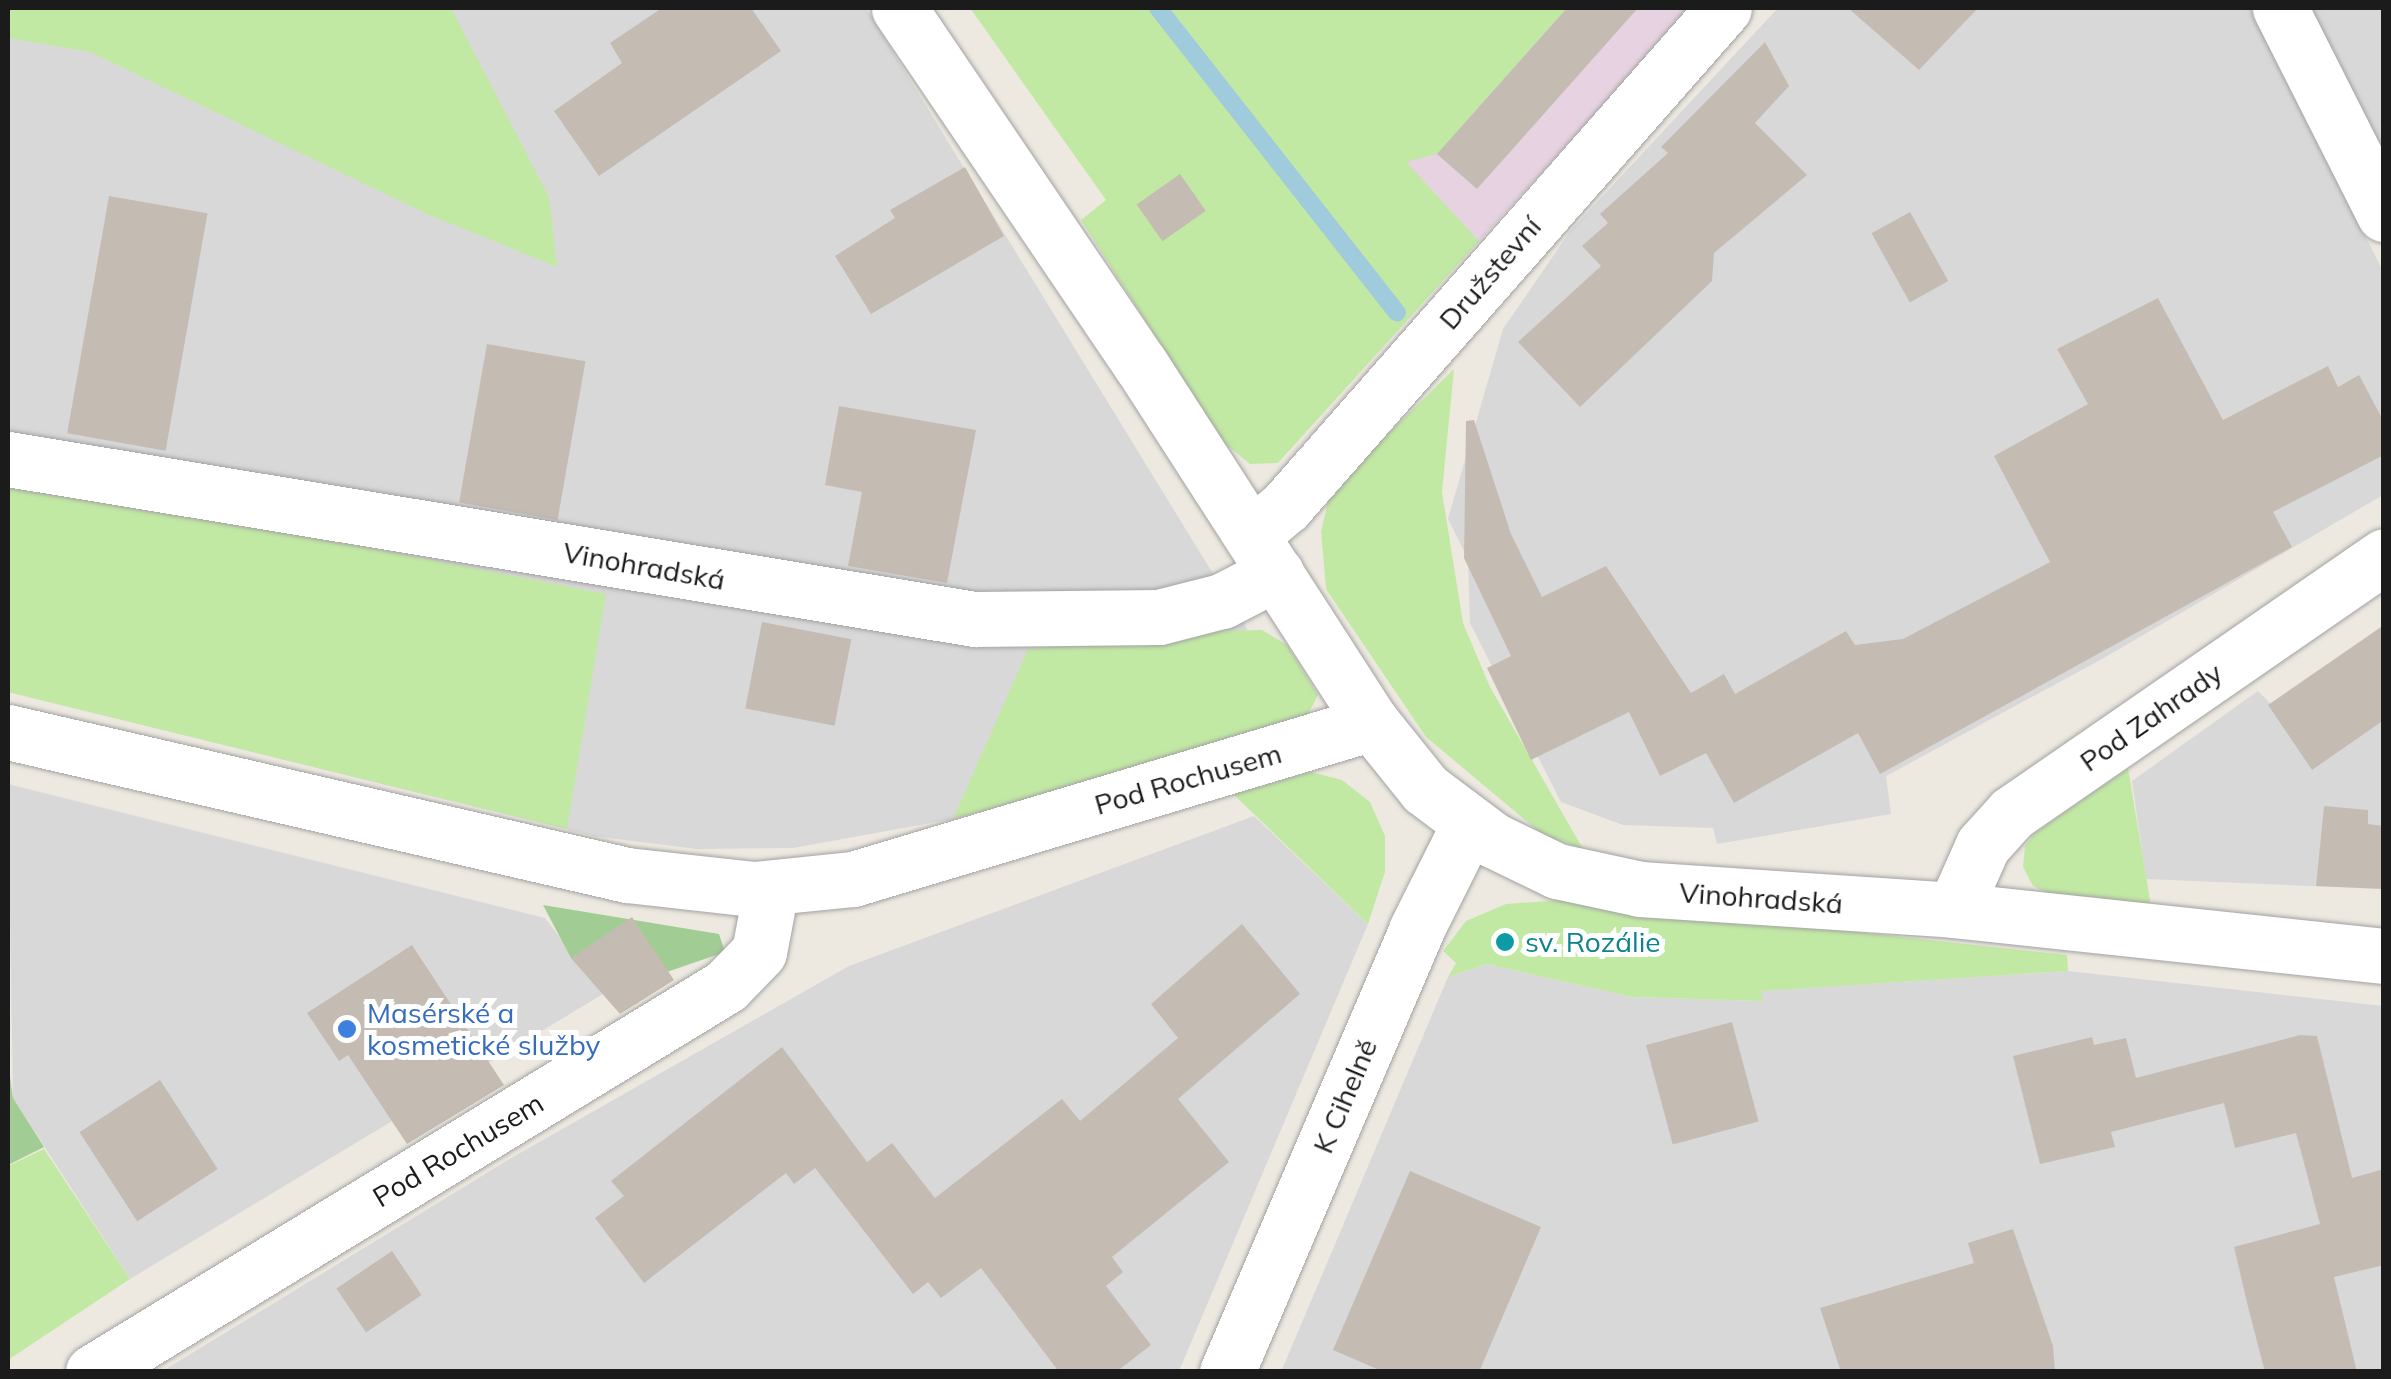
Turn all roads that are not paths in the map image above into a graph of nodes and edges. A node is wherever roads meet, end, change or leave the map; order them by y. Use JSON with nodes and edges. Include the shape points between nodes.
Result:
{"nodes":[{"id":1,"x":899,"y":8,"type":"edge"},
{"id":2,"x":1724,"y":8,"type":"edge"},
{"id":3,"x":2280,"y":8,"type":"edge"},
{"id":4,"x":2384,"y":214,"type":"edge"},
{"id":5,"x":8,"y":459,"type":"edge"},
{"id":6,"x":1265,"y":554,"type":"junction"},
{"id":7,"x":2384,"y":556,"type":"edge"},
{"id":8,"x":1372,"y":723,"type":"junction"},
{"id":9,"x":8,"y":732,"type":"edge"},
{"id":10,"x":1469,"y":824,"type":"junction"},
{"id":11,"x":771,"y":889,"type":"junction"},
{"id":12,"x":1954,"y":910,"type":"junction"},
{"id":13,"x":2384,"y":956,"type":"edge"},
{"id":14,"x":93,"y":1372,"type":"edge"},
{"id":15,"x":1227,"y":1372,"type":"edge"}],
"edges":[{"from":1,"to":6,"type":"street","name":"Vinohradská"},
{"from":2,"to":6,"type":"street","name":"Družstevní","via":[[1298,492]]},
{"from":3,"to":4,"type":"street"},
{"from":5,"to":6,"type":"street","name":"Vinohradská","via":[[975,619],[1159,617],[1210,605]]},
{"from":6,"to":8,"type":"street","name":"Vinohradská"},
{"from":7,"to":12,"type":"street","name":"Pod Zahrady","via":[[2012,813],[1982,845]]},
{"from":8,"to":10,"type":"street","name":"Vinohradská","via":[[1406,770]]},
{"from":8,"to":11,"type":"street","name":"Pod Rochusem","via":[[853,878]]},
{"from":9,"to":11,"type":"street","name":"Pod Rochusem","via":[[628,874]]},
{"from":10,"to":12,"type":"street","name":"Vinohradská","via":[[1558,871],[1640,889]]},
{"from":10,"to":15,"type":"street","name":"K Cihelně","via":[[1416,930]]},
{"from":11,"to":14,"type":"street","name":"Pod Rochusem","via":[[758,952],[726,986]]},
{"from":12,"to":13,"type":"street","name":"Vinohradská"}]}
